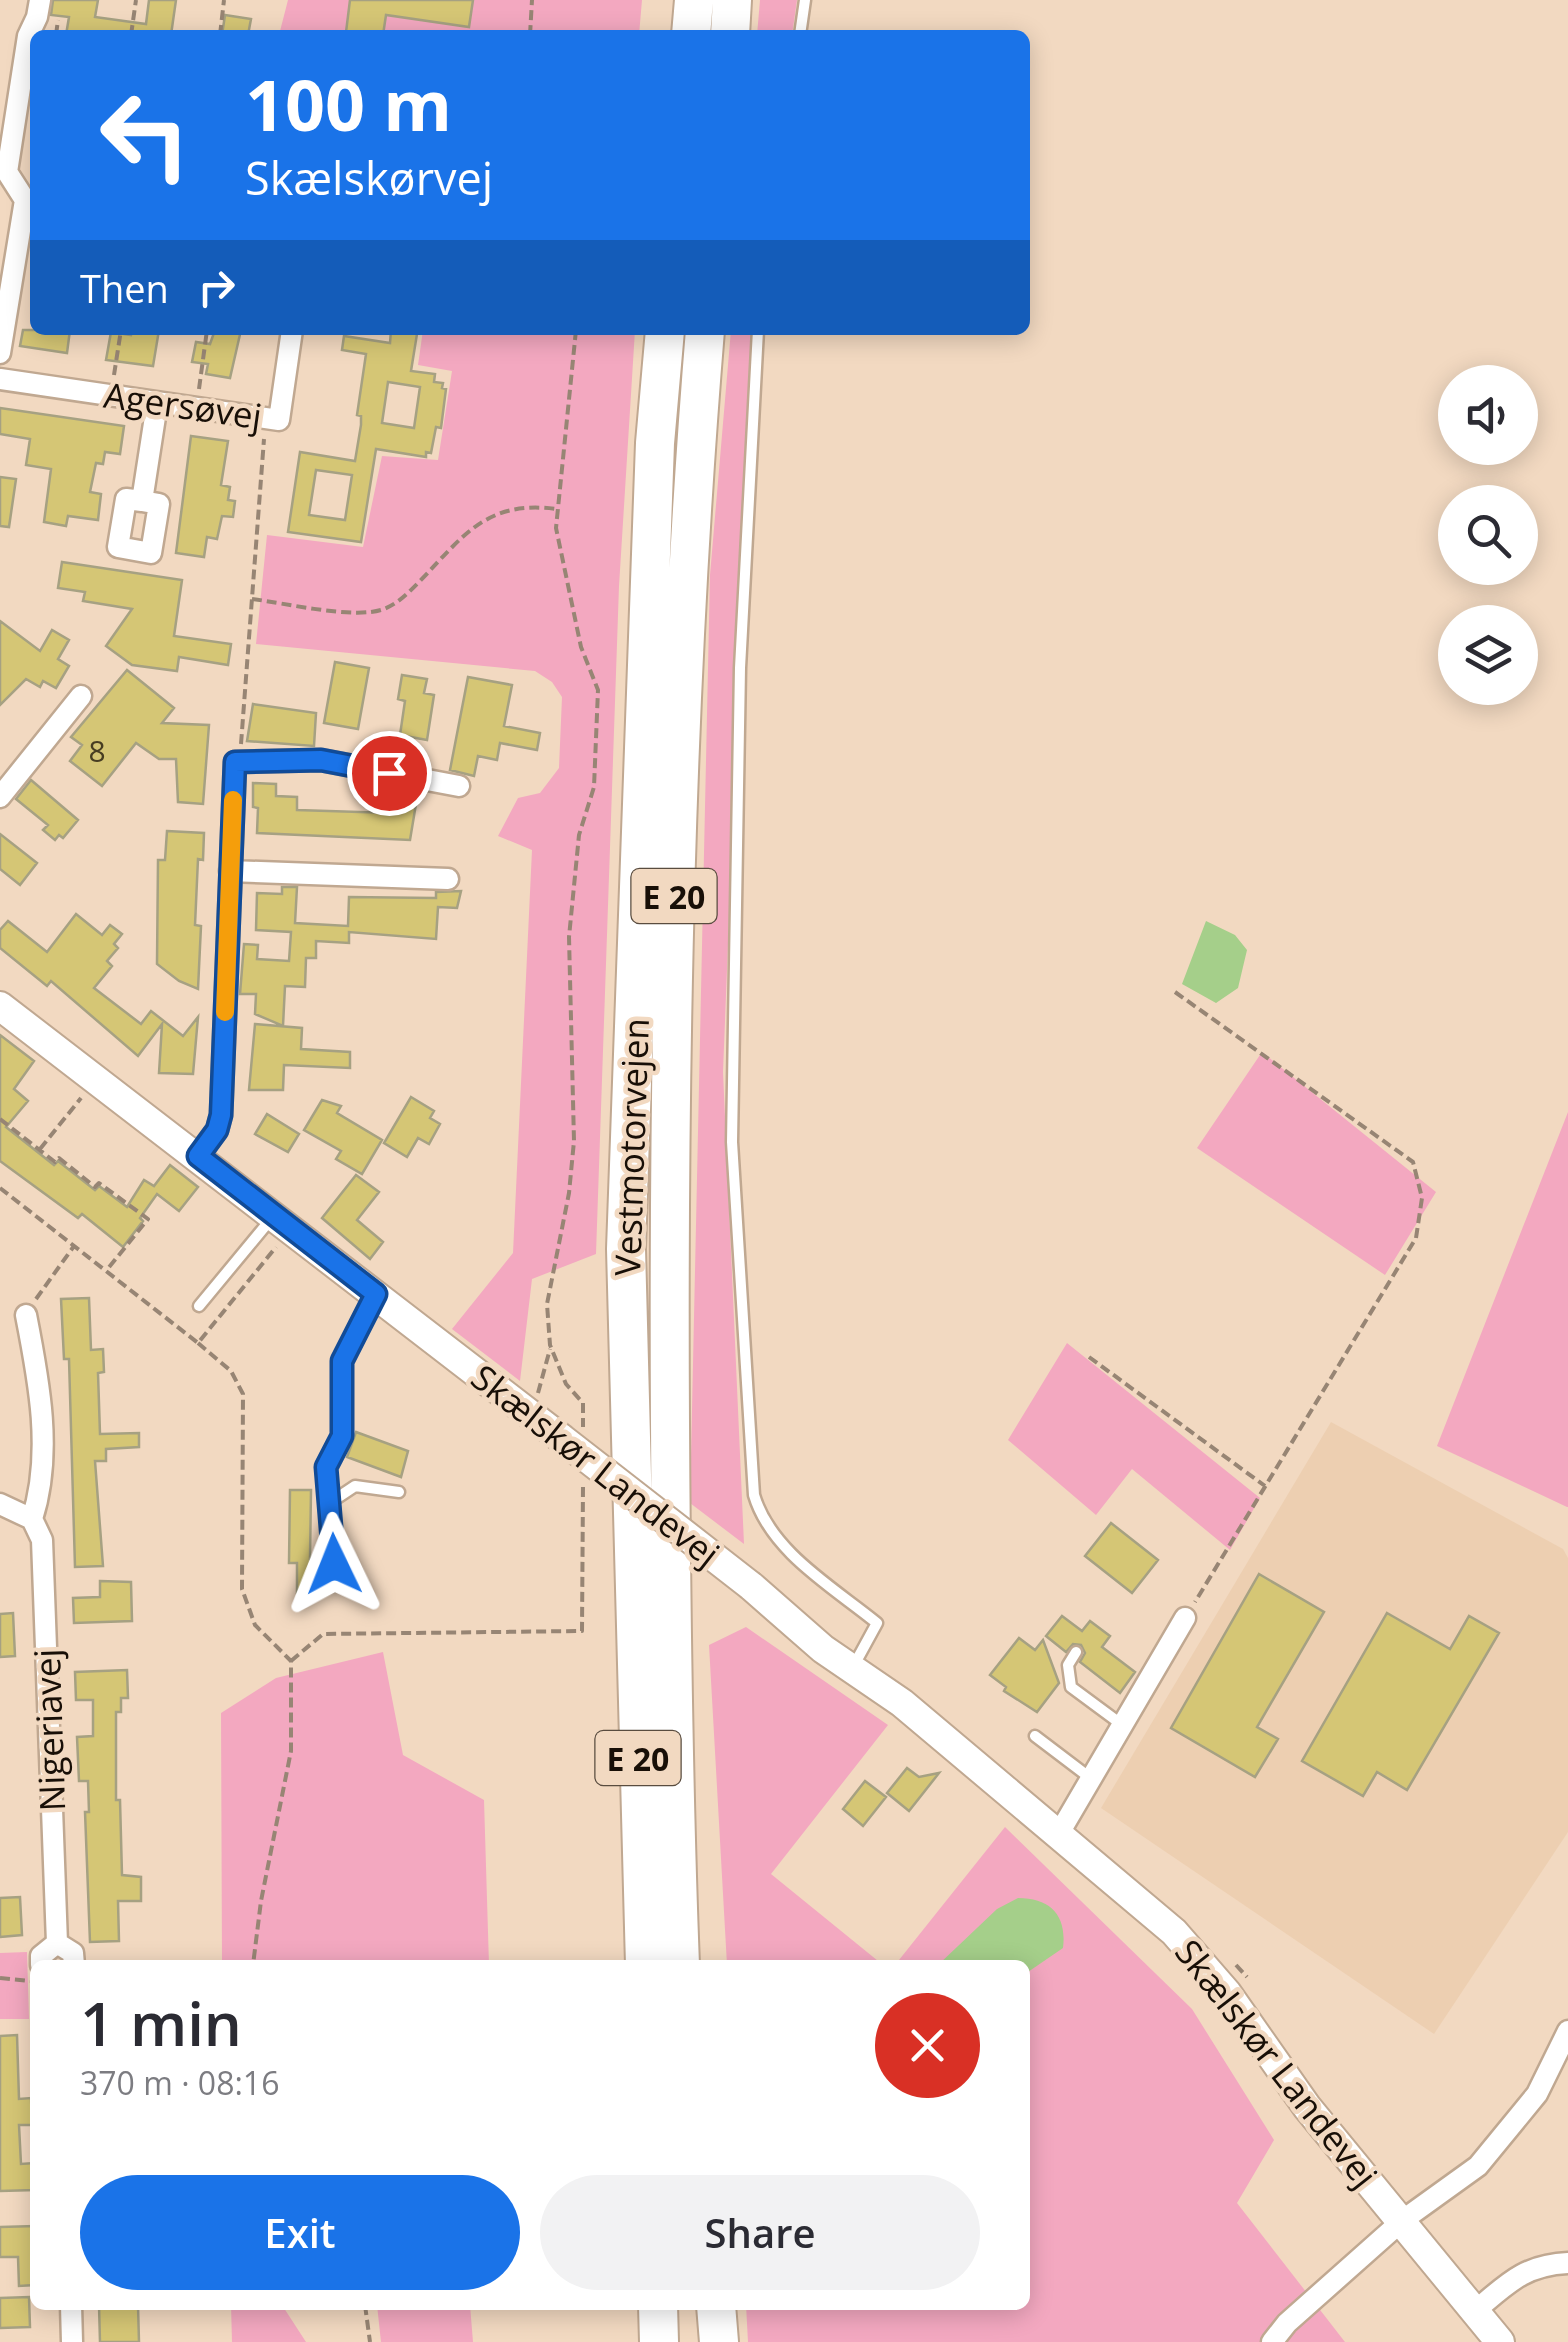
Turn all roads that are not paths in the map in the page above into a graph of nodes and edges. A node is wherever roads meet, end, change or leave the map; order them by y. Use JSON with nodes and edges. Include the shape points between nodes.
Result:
{"nodes":[{"id":1,"x":40,"y":0,"type":"edge"},
{"id":2,"x":694,"y":0,"type":"edge"},
{"id":3,"x":732,"y":0,"type":"edge"},
{"id":4,"x":805,"y":0,"type":"edge"},
{"id":5,"x":33,"y":30,"type":"edge"},
{"id":6,"x":691,"y":30,"type":"edge"},
{"id":7,"x":730,"y":30,"type":"edge"},
{"id":8,"x":801,"y":30,"type":"edge"},
{"id":9,"x":30,"y":43,"type":"edge"},
{"id":10,"x":291,"y":335,"type":"edge"},
{"id":11,"x":665,"y":335,"type":"edge"},
{"id":12,"x":705,"y":335,"type":"edge"},
{"id":13,"x":758,"y":335,"type":"edge"},
{"id":14,"x":0,"y":353,"type":"edge"},
{"id":15,"x":0,"y":379,"type":"edge"},
{"id":16,"x":157,"y":404,"type":"junction"},
{"id":17,"x":142,"y":502,"type":"dead end"},
{"id":18,"x":81,"y":696,"type":"dead end"},
{"id":19,"x":458,"y":786,"type":"dead end"},
{"id":20,"x":0,"y":796,"type":"edge"},
{"id":21,"x":230,"y":870,"type":"junction"},
{"id":22,"x":448,"y":879,"type":"dead end"},
{"id":23,"x":0,"y":1006,"type":"edge"},
{"id":24,"x":198,"y":1156,"type":"junction"},
{"id":25,"x":283,"y":1221,"type":"junction"},
{"id":26,"x":376,"y":1294,"type":"junction"},
{"id":27,"x":199,"y":1306,"type":"dead end"},
{"id":28,"x":26,"y":1315,"type":"road end"},
{"id":29,"x":399,"y":1492,"type":"dead end"},
{"id":30,"x":331,"y":1502,"type":"junction"},
{"id":31,"x":0,"y":1504,"type":"edge"},
{"id":32,"x":32,"y":1519,"type":"junction"},
{"id":33,"x":334,"y":1564,"type":"dead end"},
{"id":34,"x":757,"y":1591,"type":"junction"},
{"id":35,"x":1185,"y":1618,"type":"road end"},
{"id":36,"x":1076,"y":1652,"type":"dead end"},
{"id":37,"x":858,"y":1656,"type":"junction"},
{"id":38,"x":672,"y":1700,"type":"junction"},
{"id":39,"x":898,"y":1700,"type":"junction"},
{"id":40,"x":1121,"y":1724,"type":"junction"},
{"id":41,"x":1034,"y":1736,"type":"dead end"},
{"id":42,"x":1089,"y":1777,"type":"junction"},
{"id":43,"x":1058,"y":1835,"type":"junction"},
{"id":44,"x":57,"y":1943,"type":"junction"},
{"id":45,"x":41,"y":1960,"type":"edge"},
{"id":46,"x":74,"y":1960,"type":"edge"},
{"id":47,"x":645,"y":1960,"type":"edge"},
{"id":48,"x":680,"y":1960,"type":"edge"},
{"id":49,"x":697,"y":1960,"type":"edge"},
{"id":50,"x":1568,"y":2031,"type":"edge"},
{"id":51,"x":1402,"y":2220,"type":"junction"},
{"id":52,"x":1568,"y":2263,"type":"edge"},
{"id":53,"x":70,"y":2310,"type":"edge"},
{"id":54,"x":638,"y":2310,"type":"edge"},
{"id":55,"x":658,"y":2310,"type":"edge"},
{"id":56,"x":694,"y":2310,"type":"edge"},
{"id":57,"x":716,"y":2310,"type":"edge"},
{"id":58,"x":1474,"y":2311,"type":"junction"},
{"id":59,"x":72,"y":2342,"type":"edge"},
{"id":60,"x":638,"y":2342,"type":"edge"},
{"id":61,"x":659,"y":2342,"type":"edge"},
{"id":62,"x":695,"y":2342,"type":"edge"},
{"id":63,"x":718,"y":2342,"type":"edge"},
{"id":64,"x":1272,"y":2342,"type":"edge"},
{"id":65,"x":1500,"y":2342,"type":"edge"}],
"edges":[{"from":1,"to":5,"type":"street"},
{"from":2,"to":6,"type":"highway"},
{"from":3,"to":7,"type":"highway"},
{"from":4,"to":8,"type":"lane"},
{"from":9,"to":14,"type":"street","via":[[7,172],[24,200]]},
{"from":10,"to":16,"type":"street","name":"Agersøvej","via":[[278,420]]},
{"from":11,"to":47,"type":"highway","name":"Vestmotorvejen","number":"E 20","via":[[626,1249]]},
{"from":12,"to":38,"type":"highway","name":"Vestmotorvejen","number":"E 20","via":[[674,857]]},
{"from":13,"to":37,"type":"lane","via":[[740,668],[732,1142],[754,1495],[780,1542],[877,1623]]},
{"from":15,"to":16,"type":"street","name":"Agersøvej"},
{"from":16,"to":17,"type":"street"},
{"from":18,"to":20,"type":"street"},
{"from":19,"to":21,"type":"street","via":[[321,760],[235,762]]},
{"from":21,"to":22,"type":"street"},
{"from":21,"to":24,"type":"street","via":[[221,1115]]},
{"from":23,"to":24,"type":"street","name":"Skælskør Landevej"},
{"from":24,"to":25,"type":"street","name":"Skælskør Landevej"},
{"from":25,"to":26,"type":"street","name":"Skælskør Landevej"},
{"from":25,"to":27,"type":"lane"},
{"from":26,"to":30,"type":"lane","via":[[342,1361],[342,1436],[326,1467]]},
{"from":26,"to":34,"type":"street","name":"Skælskør Landevej","bridge":true,"via":[[572,1439]]},
{"from":28,"to":32,"type":"street","via":[[39,1380],[43,1484]]},
{"from":29,"to":30,"type":"lane","via":[[355,1486]]},
{"from":30,"to":33,"type":"lane"},
{"from":31,"to":32,"type":"street"},
{"from":32,"to":44,"type":"street","name":"Nigeriavej","via":[[42,1540]]},
{"from":34,"to":37,"type":"street","name":"Skælskør Landevej"},
{"from":34,"to":39,"type":"street","name":"Skælskør Landevej","via":[[838,1660]]},
{"from":35,"to":40,"type":"street"},
{"from":36,"to":40,"type":"lane","via":[[1068,1665],[1071,1687]]},
{"from":37,"to":39,"type":"street","name":"Skælskør Landevej"},
{"from":38,"to":48,"type":"highway","name":"Vestmotorvejen","number":"E 20"},
{"from":38,"to":49,"type":"highway","via":[[688,1800]]},
{"from":39,"to":43,"type":"street","name":"Skælskør Landevej"},
{"from":40,"to":42,"type":"street"},
{"from":41,"to":42,"type":"lane"},
{"from":42,"to":43,"type":"street"},
{"from":43,"to":51,"type":"street","name":"Skælskør Landevej","via":[[1174,1932]]},
{"from":44,"to":45,"type":"street"},
{"from":44,"to":46,"type":"street"},
{"from":50,"to":51,"type":"street","via":[[1537,2094],[1478,2166]]},
{"from":51,"to":58,"type":"street","name":"Skælskør Landevej"},
{"from":51,"to":64,"type":"street"},
{"from":52,"to":58,"type":"street","via":[[1539,2264]]},
{"from":53,"to":59,"type":"street"},
{"from":54,"to":60,"type":"highway"},
{"from":55,"to":61,"type":"highway"},
{"from":56,"to":62,"type":"highway"},
{"from":57,"to":63,"type":"highway"},
{"from":58,"to":65,"type":"street","name":"Skælskør Landevej"}]}
